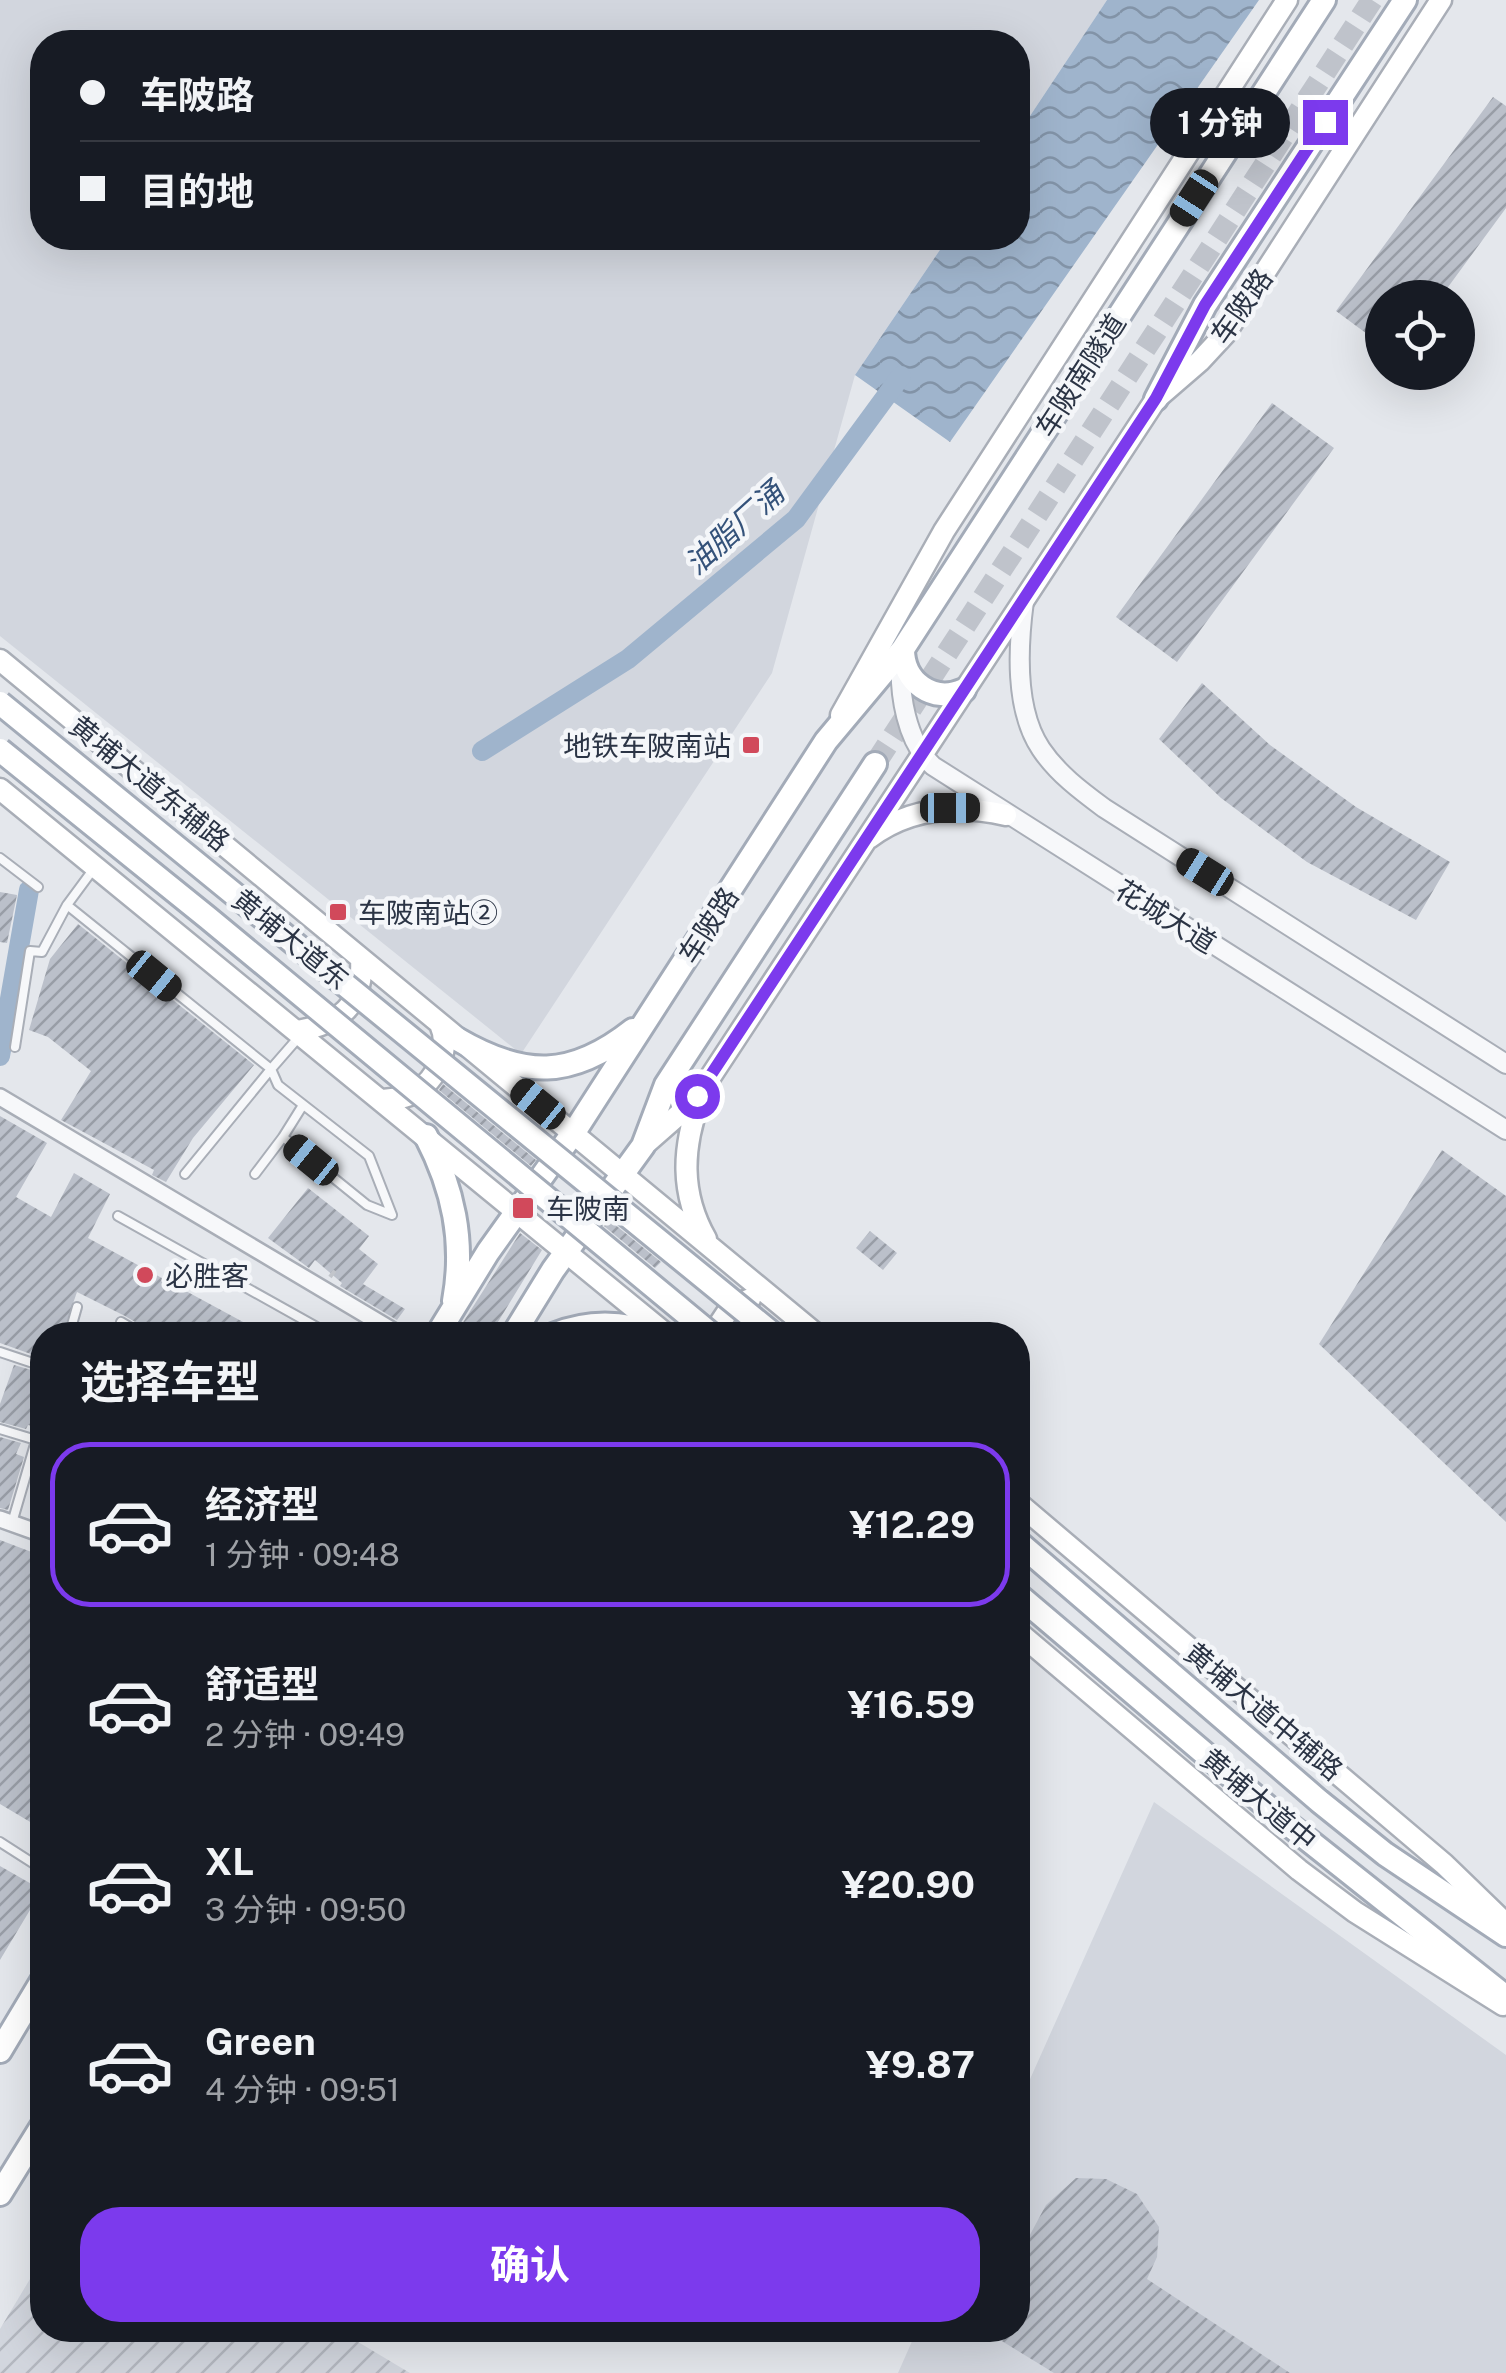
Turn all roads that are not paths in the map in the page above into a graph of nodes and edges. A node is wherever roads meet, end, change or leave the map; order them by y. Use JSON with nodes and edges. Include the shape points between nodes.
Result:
{"nodes":[{"id":1,"x":1287,"y":0,"type":"edge"},
{"id":2,"x":1324,"y":0,"type":"edge"},
{"id":3,"x":1405,"y":0,"type":"edge"},
{"id":4,"x":1441,"y":0,"type":"edge"},
{"id":5,"x":1156,"y":398,"type":"junction"},
{"id":6,"x":1024,"y":599,"type":"junction"},
{"id":7,"x":903,"y":649,"type":"junction"},
{"id":8,"x":0,"y":660,"type":"edge"},
{"id":9,"x":964,"y":690,"type":"junction"},
{"id":10,"x":0,"y":703,"type":"edge"},
{"id":11,"x":826,"y":741,"type":"junction"},
{"id":12,"x":0,"y":750,"type":"edge"},
{"id":13,"x":921,"y":754,"type":"junction"},
{"id":14,"x":875,"y":764,"type":"tunnel mouth"},
{"id":15,"x":0,"y":789,"type":"edge"},
{"id":16,"x":1006,"y":815,"type":"junction"},
{"id":17,"x":864,"y":842,"type":"junction"},
{"id":18,"x":0,"y":858,"type":"edge"},
{"id":19,"x":95,"y":867,"type":"junction"},
{"id":20,"x":38,"y":887,"type":"dead end"},
{"id":21,"x":67,"y":905,"type":"junction"},
{"id":22,"x":361,"y":959,"type":"junction"},
{"id":23,"x":650,"y":1014,"type":"junction"},
{"id":24,"x":448,"y":1031,"type":"junction"},
{"id":25,"x":299,"y":1033,"type":"junction"},
{"id":26,"x":15,"y":1046,"type":"dead end"},
{"id":27,"x":1506,"y":1064,"type":"edge"},
{"id":28,"x":271,"y":1069,"type":"junction"},
{"id":29,"x":709,"y":1079,"type":"junction"},
{"id":30,"x":3,"y":1100,"type":"edge"},
{"id":31,"x":384,"y":1100,"type":"junction"},
{"id":32,"x":304,"y":1104,"type":"junction"},
{"id":33,"x":1506,"y":1130,"type":"edge"},
{"id":34,"x":573,"y":1132,"type":"junction"},
{"id":35,"x":426,"y":1136,"type":"junction"},
{"id":36,"x":282,"y":1138,"type":"junction"},
{"id":37,"x":643,"y":1146,"type":"junction"},
{"id":38,"x":184,"y":1174,"type":"dead end"},
{"id":39,"x":255,"y":1174,"type":"dead end"},
{"id":40,"x":623,"y":1174,"type":"junction"},
{"id":41,"x":516,"y":1212,"type":"junction"},
{"id":42,"x":118,"y":1216,"type":"dead end"},
{"id":43,"x":713,"y":1249,"type":"junction"},
{"id":44,"x":565,"y":1252,"type":"junction"},
{"id":45,"x":772,"y":1298,"type":"junction"},
{"id":46,"x":77,"y":1307,"type":"dead end"},
{"id":47,"x":452,"y":1311,"type":"junction"},
{"id":48,"x":73,"y":1322,"type":"edge"},
{"id":49,"x":307,"y":1322,"type":"edge"},
{"id":50,"x":379,"y":1322,"type":"edge"},
{"id":51,"x":445,"y":1322,"type":"edge"},
{"id":52,"x":522,"y":1322,"type":"edge"},
{"id":53,"x":651,"y":1322,"type":"edge"},
{"id":54,"x":696,"y":1322,"type":"edge"},
{"id":55,"x":721,"y":1322,"type":"edge"},
{"id":56,"x":758,"y":1322,"type":"edge"},
{"id":57,"x":801,"y":1322,"type":"edge"},
{"id":58,"x":0,"y":1352,"type":"edge"},
{"id":59,"x":30,"y":1362,"type":"edge"},
{"id":60,"x":0,"y":1429,"type":"edge"},
{"id":61,"x":30,"y":1438,"type":"edge"},
{"id":62,"x":30,"y":1456,"type":"edge"},
{"id":63,"x":1030,"y":1512,"type":"edge"},
{"id":64,"x":6,"y":1521,"type":"edge"},
{"id":65,"x":30,"y":1530,"type":"edge"},
{"id":66,"x":1030,"y":1552,"type":"edge"},
{"id":67,"x":1030,"y":1604,"type":"edge"},
{"id":68,"x":1030,"y":1642,"type":"edge"},
{"id":69,"x":0,"y":1842,"type":"edge"},
{"id":70,"x":30,"y":1861,"type":"edge"},
{"id":71,"x":1506,"y":1924,"type":"edge"},
{"id":72,"x":1506,"y":1936,"type":"edge"},
{"id":73,"x":1506,"y":1996,"type":"edge"},
{"id":74,"x":30,"y":2001,"type":"edge"},
{"id":75,"x":1506,"y":2006,"type":"edge"},
{"id":76,"x":0,"y":2051,"type":"edge"},
{"id":77,"x":30,"y":2145,"type":"edge"},
{"id":78,"x":0,"y":2194,"type":"edge"}],
"edges":[{"from":1,"to":11,"type":"main road","name":"车陂路","via":[[944,531]]},
{"from":2,"to":7,"type":"main road","name":"车陂南隧道"},
{"from":3,"to":5,"type":"main road","via":[[1205,305]]},
{"from":4,"to":5,"type":"main road","name":"车陂路","via":[[1225,334]]},
{"from":5,"to":6,"type":"main road","name":"车陂路"},
{"from":6,"to":9,"type":"main road","name":"车陂路"},
{"from":6,"to":27,"type":"street","name":"花城大道","via":[[1020,654],[1030,726],[1064,775],[1104,808]]},
{"from":7,"to":9,"type":"main road","via":[[905,666],[922,688],[943,695]]},
{"from":7,"to":11,"type":"main road","name":"车陂南隧道"},
{"from":7,"to":13,"type":"street","via":[[904,702]]},
{"from":8,"to":22,"type":"main road","name":"黄埔大道东辅路"},
{"from":9,"to":13,"type":"main road","name":"车陂路"},
{"from":10,"to":56,"type":"main road","name":"黄埔大道东","bridge":true},
{"from":11,"to":23,"type":"main road","name":"车陂路"},
{"from":12,"to":54,"type":"main road","name":"黄埔大道东","bridge":true},
{"from":13,"to":16,"type":"street","name":"花城大道"},
{"from":13,"to":17,"type":"main road","name":"车陂路"},
{"from":14,"to":37,"type":"main road","via":[[666,1085]]},
{"from":15,"to":19,"type":"main road"},
{"from":16,"to":17,"type":"main road","via":[[933,810]]},
{"from":16,"to":33,"type":"street","name":"花城大道"},
{"from":17,"to":29,"type":"main road","name":"车陂路"},
{"from":18,"to":20,"type":"lane"},
{"from":19,"to":21,"type":"lane"},
{"from":19,"to":25,"type":"main road"},
{"from":21,"to":26,"type":"lane","via":[[42,952],[30,951]]},
{"from":21,"to":28,"type":"lane"},
{"from":22,"to":24,"type":"main road","name":"黄埔大道东辅路"},
{"from":22,"to":25,"type":"main road","via":[[360,986],[344,1012]]},
{"from":23,"to":24,"type":"main road","via":[[609,1048],[532,1069],[506,1064]]},
{"from":23,"to":34,"type":"main road","name":"车陂路"},
{"from":24,"to":31,"type":"main road","via":[[430,1077],[413,1094]]},
{"from":24,"to":34,"type":"main road","name":"黄埔大道东辅路"},
{"from":25,"to":28,"type":"lane"},
{"from":25,"to":31,"type":"main road"},
{"from":28,"to":32,"type":"lane","via":[[278,1084]]},
{"from":28,"to":38,"type":"lane"},
{"from":29,"to":37,"type":"main road","name":"车陂路"},
{"from":29,"to":43,"type":"main road","via":[[685,1165],[690,1204]]},
{"from":30,"to":50,"type":"street"},
{"from":31,"to":35,"type":"main road"},
{"from":32,"to":36,"type":"lane"},
{"from":32,"to":36,"type":"lane","via":[[369,1156],[392,1215],[367,1205]]},
{"from":34,"to":40,"type":"main road","name":"黄埔大道东辅路"},
{"from":34,"to":41,"type":"main road","name":"车陂路"},
{"from":35,"to":41,"type":"main road"},
{"from":35,"to":47,"type":"main road","via":[[456,1220]]},
{"from":36,"to":39,"type":"lane"},
{"from":37,"to":40,"type":"main road","name":"车陂路"},
{"from":40,"to":43,"type":"main road"},
{"from":40,"to":44,"type":"main road","name":"车陂路"},
{"from":41,"to":44,"type":"main road"},
{"from":41,"to":47,"type":"main road","name":"车陂路"},
{"from":42,"to":49,"type":"lane"},
{"from":43,"to":45,"type":"main road"},
{"from":44,"to":52,"type":"main road","name":"车陂路"},
{"from":44,"to":53,"type":"main road"},
{"from":45,"to":55,"type":"main road","via":[[730,1308]]},
{"from":45,"to":57,"type":"main road"},
{"from":46,"to":48,"type":"lane"},
{"from":47,"to":51,"type":"main road","name":"车陂路"},
{"from":58,"to":59,"type":"lane"},
{"from":60,"to":61,"type":"lane"},
{"from":62,"to":64,"type":"lane"},
{"from":63,"to":71,"type":"main road","name":"黄埔大道中辅路"},
{"from":64,"to":65,"type":"street"},
{"from":66,"to":72,"type":"main road","name":"黄埔大道中","via":[[1385,1854]]},
{"from":67,"to":73,"type":"main road","name":"黄埔大道中"},
{"from":68,"to":75,"type":"main road","via":[[1299,1870],[1369,1922]]},
{"from":69,"to":70,"type":"lane"},
{"from":74,"to":76,"type":"main road"},
{"from":77,"to":78,"type":"main road"}]}
